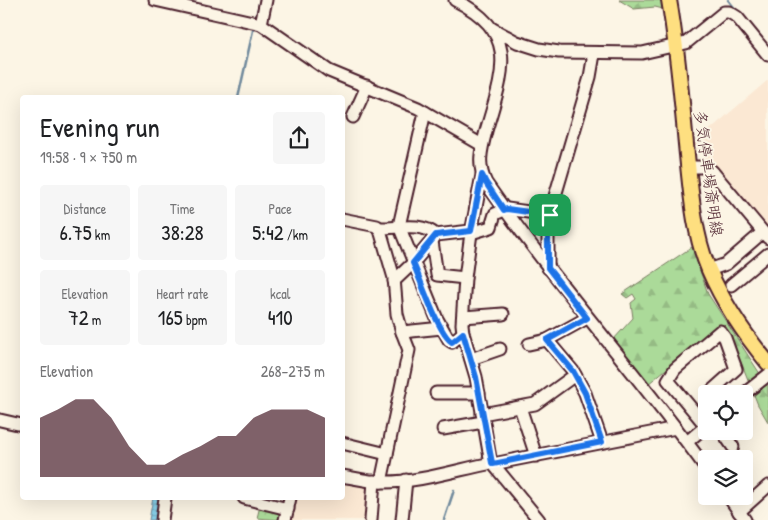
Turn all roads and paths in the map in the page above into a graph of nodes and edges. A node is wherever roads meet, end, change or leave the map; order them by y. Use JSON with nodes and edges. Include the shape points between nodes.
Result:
{"nodes":[{"id":1,"x":155,"y":0,"type":"edge"},
{"id":2,"x":266,"y":0,"type":"edge"},
{"id":3,"x":455,"y":0,"type":"edge"},
{"id":4,"x":669,"y":0,"type":"edge"},
{"id":5,"x":257,"y":23,"type":"junction"},
{"id":6,"x":492,"y":29,"type":"junction"},
{"id":7,"x":676,"y":45,"type":"junction"},
{"id":8,"x":594,"y":54,"type":"junction"},
{"id":9,"x":768,"y":55,"type":"edge"},
{"id":10,"x":367,"y":86,"type":"junction"},
{"id":11,"x":425,"y":112,"type":"junction"},
{"id":12,"x":353,"y":117,"type":"dead end"},
{"id":13,"x":482,"y":145,"type":"junction"},
{"id":14,"x":688,"y":167,"type":"junction"},
{"id":15,"x":482,"y":175,"type":"junction"},
{"id":16,"x":504,"y":210,"type":"junction"},
{"id":17,"x":550,"y":215,"type":"junction"},
{"id":18,"x":345,"y":220,"type":"edge"},
{"id":19,"x":398,"y":226,"type":"junction"},
{"id":20,"x":378,"y":228,"type":"junction"},
{"id":21,"x":471,"y":232,"type":"junction"},
{"id":22,"x":766,"y":235,"type":"edge"},
{"id":23,"x":434,"y":238,"type":"junction"},
{"id":24,"x":768,"y":254,"type":"edge"},
{"id":25,"x":413,"y":263,"type":"junction"},
{"id":26,"x":548,"y":268,"type":"junction"},
{"id":27,"x":709,"y":270,"type":"junction"},
{"id":28,"x":465,"y":278,"type":"junction"},
{"id":29,"x":394,"y":281,"type":"junction"},
{"id":30,"x":731,"y":285,"type":"dead end"},
{"id":31,"x":503,"y":314,"type":"dead end"},
{"id":32,"x":463,"y":317,"type":"junction"},
{"id":33,"x":587,"y":318,"type":"junction"},
{"id":34,"x":442,"y":328,"type":"junction"},
{"id":35,"x":402,"y":332,"type":"junction"},
{"id":36,"x":463,"y":333,"type":"junction"},
{"id":37,"x":547,"y":340,"type":"junction"},
{"id":38,"x":529,"y":344,"type":"dead end"},
{"id":39,"x":500,"y":349,"type":"dead end"},
{"id":40,"x":471,"y":359,"type":"junction"},
{"id":41,"x":768,"y":363,"type":"edge"},
{"id":42,"x":768,"y":375,"type":"edge"},
{"id":43,"x":575,"y":376,"type":"junction"},
{"id":44,"x":718,"y":385,"type":"edge"},
{"id":45,"x":753,"y":387,"type":"edge"},
{"id":46,"x":436,"y":393,"type":"dead end"},
{"id":47,"x":478,"y":393,"type":"junction"},
{"id":48,"x":698,"y":403,"type":"edge"},
{"id":49,"x":520,"y":407,"type":"junction"},
{"id":50,"x":692,"y":409,"type":"junction"},
{"id":51,"x":698,"y":416,"type":"edge"},
{"id":52,"x":483,"y":418,"type":"junction"},
{"id":53,"x":0,"y":420,"type":"edge"},
{"id":54,"x":20,"y":425,"type":"edge"},
{"id":55,"x":443,"y":428,"type":"dead end"},
{"id":56,"x":676,"y":428,"type":"junction"},
{"id":57,"x":698,"y":433,"type":"edge"},
{"id":58,"x":728,"y":440,"type":"edge"},
{"id":59,"x":602,"y":442,"type":"junction"},
{"id":60,"x":687,"y":442,"type":"junction"},
{"id":61,"x":345,"y":444,"type":"edge"},
{"id":62,"x":733,"y":447,"type":"dead end"},
{"id":63,"x":387,"y":454,"type":"junction"},
{"id":64,"x":536,"y":456,"type":"junction"},
{"id":65,"x":698,"y":457,"type":"edge"},
{"id":66,"x":492,"y":464,"type":"junction"},
{"id":67,"x":345,"y":477,"type":"edge"},
{"id":68,"x":406,"y":480,"type":"junction"},
{"id":69,"x":377,"y":482,"type":"junction"},
{"id":70,"x":768,"y":486,"type":"edge"},
{"id":71,"x":165,"y":500,"type":"edge"},
{"id":72,"x":252,"y":500,"type":"edge"},
{"id":73,"x":734,"y":505,"type":"edge"},
{"id":74,"x":288,"y":509,"type":"edge"},
{"id":75,"x":742,"y":516,"type":"edge"},
{"id":76,"x":162,"y":520,"type":"edge"},
{"id":77,"x":371,"y":520,"type":"edge"},
{"id":78,"x":402,"y":520,"type":"edge"},
{"id":79,"x":539,"y":520,"type":"edge"}],
"edges":[{"from":1,"to":5,"type":"street"},
{"from":2,"to":5,"type":"street"},
{"from":3,"to":6,"type":"street","via":[[472,10]]},
{"from":4,"to":7,"type":"main road","name":"多気停車場斎明線"},
{"from":5,"to":10,"type":"street","via":[[329,71]]},
{"from":6,"to":8,"type":"street","via":[[539,49]]},
{"from":6,"to":13,"type":"street","via":[[501,49],[503,70]]},
{"from":7,"to":8,"type":"street","via":[[642,53]]},
{"from":7,"to":9,"type":"street","via":[[690,40],[724,12],[729,12]]},
{"from":7,"to":14,"type":"main road","name":"多気停車場斎明線"},
{"from":8,"to":17,"type":"street"},
{"from":10,"to":11,"type":"street"},
{"from":10,"to":12,"type":"street"},
{"from":11,"to":13,"type":"street"},
{"from":11,"to":19,"type":"street"},
{"from":13,"to":15,"type":"street"},
{"from":14,"to":22,"type":"street","via":[[703,167],[712,172]]},
{"from":14,"to":27,"type":"main road","name":"多気停車場斎明線","via":[[697,226]]},
{"from":15,"to":16,"type":"street"},
{"from":15,"to":21,"type":"street"},
{"from":16,"to":17,"type":"street"},
{"from":16,"to":21,"type":"street","via":[[495,214],[491,226]]},
{"from":16,"to":26,"type":"street"},
{"from":17,"to":26,"type":"street"},
{"from":18,"to":20,"type":"street"},
{"from":19,"to":20,"type":"street"},
{"from":19,"to":23,"type":"street","via":[[432,231]]},
{"from":19,"to":25,"type":"street"},
{"from":20,"to":29,"type":"street"},
{"from":21,"to":23,"type":"street"},
{"from":21,"to":28,"type":"street"},
{"from":22,"to":27,"type":"street","via":[[726,264]]},
{"from":23,"to":25,"type":"street"},
{"from":23,"to":28,"type":"street","via":[[437,275]]},
{"from":24,"to":30,"type":"street"},
{"from":25,"to":29,"type":"street"},
{"from":25,"to":34,"type":"street"},
{"from":26,"to":33,"type":"street"},
{"from":27,"to":41,"type":"main road","name":"多気停車場斎明線","via":[[736,321]]},
{"from":28,"to":32,"type":"street"},
{"from":29,"to":35,"type":"street"},
{"from":31,"to":32,"type":"street"},
{"from":32,"to":36,"type":"street"},
{"from":33,"to":37,"type":"street"},
{"from":33,"to":56,"type":"street"},
{"from":34,"to":35,"type":"street"},
{"from":34,"to":36,"type":"street","via":[[452,342]]},
{"from":35,"to":63,"type":"street","via":[[409,350]]},
{"from":36,"to":40,"type":"street"},
{"from":37,"to":38,"type":"street"},
{"from":37,"to":43,"type":"street"},
{"from":39,"to":40,"type":"street"},
{"from":40,"to":47,"type":"street"},
{"from":42,"to":45,"type":"street"},
{"from":43,"to":49,"type":"street","via":[[535,404]]},
{"from":43,"to":59,"type":"street","via":[[585,393]]},
{"from":44,"to":50,"type":"street","via":[[736,369],[720,331],[675,369],[668,380]]},
{"from":46,"to":47,"type":"street"},
{"from":47,"to":52,"type":"street"},
{"from":48,"to":50,"type":"street"},
{"from":49,"to":52,"type":"street"},
{"from":49,"to":64,"type":"street"},
{"from":50,"to":51,"type":"street"},
{"from":52,"to":55,"type":"street"},
{"from":52,"to":66,"type":"street"},
{"from":53,"to":54,"type":"street"},
{"from":56,"to":59,"type":"street"},
{"from":56,"to":60,"type":"street"},
{"from":57,"to":60,"type":"street"},
{"from":58,"to":62,"type":"street"},
{"from":59,"to":64,"type":"street"},
{"from":60,"to":65,"type":"street"},
{"from":61,"to":63,"type":"street"},
{"from":63,"to":69,"type":"street"},
{"from":64,"to":66,"type":"street"},
{"from":66,"to":68,"type":"street"},
{"from":66,"to":79,"type":"street"},
{"from":67,"to":69,"type":"street"},
{"from":68,"to":69,"type":"street"},
{"from":68,"to":78,"type":"street"},
{"from":69,"to":77,"type":"street"},
{"from":70,"to":75,"type":"street"},
{"from":71,"to":76,"type":"street"},
{"from":72,"to":74,"type":"street"},
{"from":73,"to":75,"type":"street"}]}
